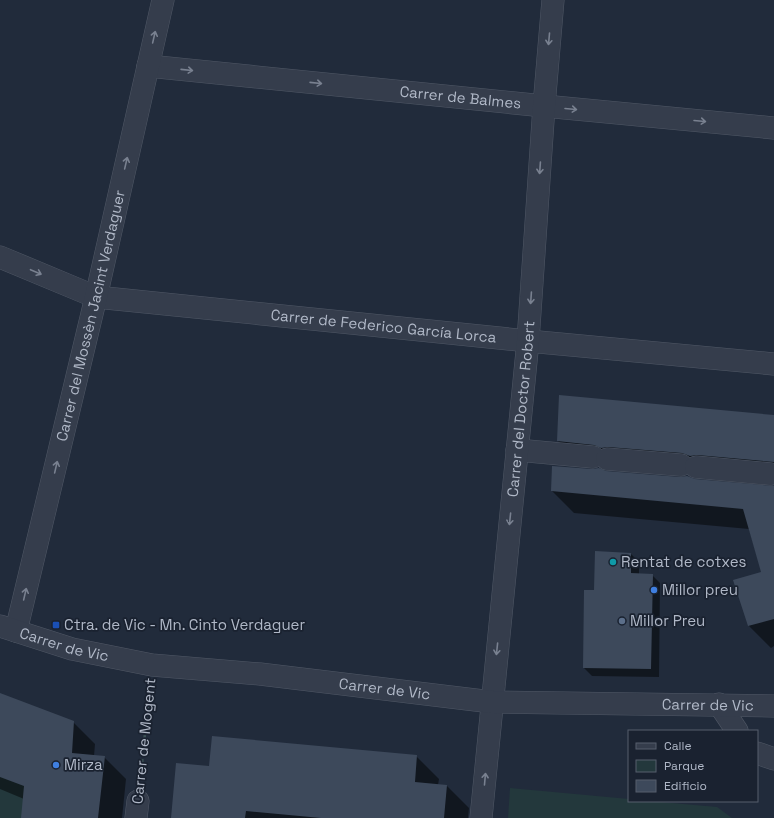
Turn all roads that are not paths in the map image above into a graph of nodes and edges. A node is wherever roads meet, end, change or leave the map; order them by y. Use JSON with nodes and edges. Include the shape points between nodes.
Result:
{"nodes":[{"id":1,"x":163,"y":0,"type":"edge"},
{"id":2,"x":553,"y":0,"type":"edge"},
{"id":3,"x":148,"y":66,"type":"junction"},
{"id":4,"x":544,"y":106,"type":"junction"},
{"id":5,"x":774,"y":128,"type":"edge"},
{"id":6,"x":0,"y":257,"type":"edge"},
{"id":7,"x":96,"y":297,"type":"junction"},
{"id":8,"x":528,"y":341,"type":"junction"},
{"id":9,"x":774,"y":364,"type":"edge"},
{"id":10,"x":517,"y":450,"type":"junction"},
{"id":11,"x":771,"y":474,"type":"dead end"},
{"id":12,"x":8,"y":628,"type":"edge"},
{"id":13,"x":492,"y":702,"type":"junction"},
{"id":14,"x":719,"y":704,"type":"junction"},
{"id":15,"x":774,"y":706,"type":"edge"},
{"id":16,"x":736,"y":730,"type":"edge"},
{"id":17,"x":758,"y":753,"type":"edge"},
{"id":18,"x":774,"y":759,"type":"edge"},
{"id":19,"x":481,"y":818,"type":"edge"}],
"edges":[{"from":3,"to":1,"type":"street","name":"Carrer del Mossèn Jacint Verdaguer","one_way":true},
{"from":2,"to":4,"type":"street","name":"Carrer del Doctor Robert","one_way":true},
{"from":3,"to":4,"type":"street","name":"Carrer de Balmes","one_way":true},
{"from":7,"to":3,"type":"street","name":"Carrer del Mossèn Jacint Verdaguer","one_way":true},
{"from":4,"to":5,"type":"street","name":"Carrer de Balmes","one_way":true},
{"from":4,"to":8,"type":"street","name":"Carrer del Doctor Robert","one_way":true},
{"from":6,"to":7,"type":"street","name":"Carrer de Federico García Lorca","one_way":true},
{"from":7,"to":8,"type":"street","name":"Carrer de Federico García Lorca"},
{"from":12,"to":7,"type":"street","name":"Carrer del Mossèn Jacint Verdaguer","one_way":true},
{"from":8,"to":9,"type":"street","name":"Carrer de Federico García Lorca"},
{"from":8,"to":10,"type":"street","name":"Carrer del Doctor Robert"},
{"from":10,"to":11,"type":"street"},
{"from":10,"to":13,"type":"street","name":"Carrer del Doctor Robert","one_way":true},
{"from":12,"to":13,"type":"street","name":"Carrer de Vic","via":[[72,649],[152,665],[260,674]]},
{"from":13,"to":14,"type":"street","name":"Carrer de Vic"},
{"from":19,"to":13,"type":"street","name":"Carrer del Doctor Robert","one_way":true},
{"from":14,"to":15,"type":"street","name":"Carrer de Vic"},
{"from":14,"to":16,"type":"street"},
{"from":17,"to":18,"type":"street"}]}
